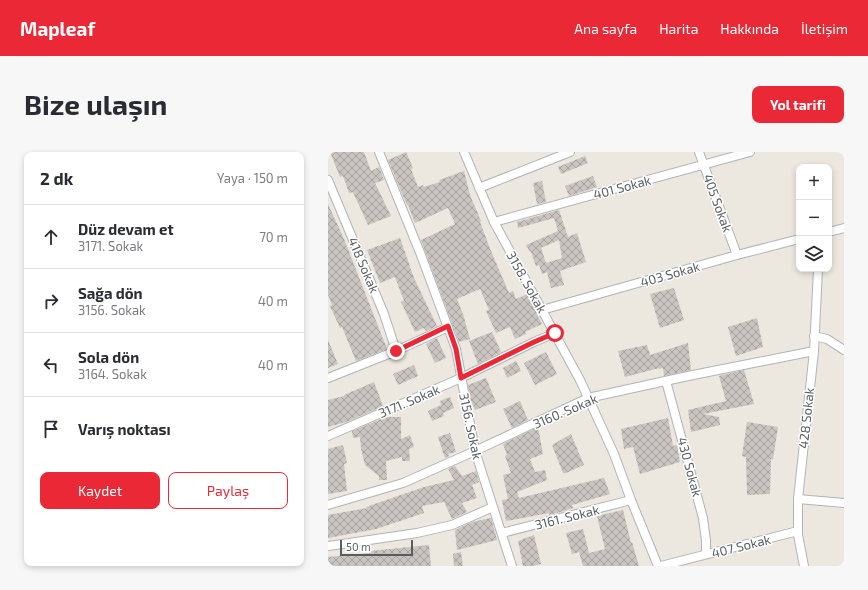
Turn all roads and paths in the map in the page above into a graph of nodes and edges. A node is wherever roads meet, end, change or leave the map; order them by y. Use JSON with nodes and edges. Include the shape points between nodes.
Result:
{"nodes":[{"id":1,"x":379,"y":152,"type":"edge"},
{"id":2,"x":464,"y":152,"type":"edge"},
{"id":3,"x":570,"y":152,"type":"edge"},
{"id":4,"x":699,"y":152,"type":"edge"},
{"id":5,"x":750,"y":152,"type":"edge"},
{"id":6,"x":704,"y":165,"type":"junction"},
{"id":7,"x":328,"y":181,"type":"edge"},
{"id":8,"x":479,"y":188,"type":"junction"},
{"id":9,"x":494,"y":222,"type":"junction"},
{"id":10,"x":844,"y":228,"type":"edge"},
{"id":11,"x":832,"y":231,"type":"edge"},
{"id":12,"x":796,"y":240,"type":"edge"},
{"id":13,"x":737,"y":255,"type":"junction"},
{"id":14,"x":818,"y":272,"type":"edge"},
{"id":15,"x":542,"y":310,"type":"junction"},
{"id":16,"x":448,"y":326,"type":"junction"},
{"id":17,"x":555,"y":333,"type":"junction"},
{"id":18,"x":814,"y":336,"type":"junction"},
{"id":19,"x":844,"y":350,"type":"edge"},
{"id":20,"x":396,"y":351,"type":"junction"},
{"id":21,"x":814,"y":351,"type":"junction"},
{"id":22,"x":328,"y":378,"type":"edge"},
{"id":23,"x":461,"y":378,"type":"junction"},
{"id":24,"x":666,"y":381,"type":"junction"},
{"id":25,"x":588,"y":398,"type":"junction"},
{"id":26,"x":328,"y":436,"type":"edge"},
{"id":27,"x":475,"y":451,"type":"junction"},
{"id":28,"x":798,"y":499,"type":"junction"},
{"id":29,"x":631,"y":500,"type":"junction"},
{"id":30,"x":844,"y":503,"type":"edge"},
{"id":31,"x":328,"y":505,"type":"edge"},
{"id":32,"x":493,"y":507,"type":"junction"},
{"id":33,"x":798,"y":531,"type":"junction"},
{"id":34,"x":502,"y":533,"type":"junction"},
{"id":35,"x":328,"y":546,"type":"edge"},
{"id":36,"x":706,"y":554,"type":"junction"},
{"id":37,"x":512,"y":566,"type":"edge"},
{"id":38,"x":659,"y":566,"type":"edge"},
{"id":39,"x":804,"y":566,"type":"edge"}],
"edges":[{"from":1,"to":16,"type":"street","name":"3156. Sokak"},
{"from":2,"to":8,"type":"street","name":"3158. Sokak"},
{"from":3,"to":8,"type":"street"},
{"from":4,"to":6,"type":"street","name":"405 Sokak"},
{"from":5,"to":6,"type":"street","name":"401 Sokak"},
{"from":6,"to":9,"type":"street","name":"401 Sokak"},
{"from":6,"to":13,"type":"street","name":"405 Sokak"},
{"from":7,"to":20,"type":"street","name":"418 Sokak","via":[[384,314]]},
{"from":8,"to":9,"type":"street","name":"3158. Sokak"},
{"from":9,"to":15,"type":"street","name":"3158. Sokak"},
{"from":10,"to":11,"type":"street"},
{"from":12,"to":13,"type":"street","name":"403 Sokak"},
{"from":13,"to":15,"type":"street","name":"403 Sokak"},
{"from":14,"to":18,"type":"street","name":"428 Sokak"},
{"from":15,"to":17,"type":"street","name":"3158. Sokak"},
{"from":16,"to":20,"type":"street"},
{"from":16,"to":23,"type":"street","name":"3156. Sokak","via":[[456,349]]},
{"from":17,"to":23,"type":"street","name":"3171. Sokak"},
{"from":17,"to":25,"type":"street","name":"3158. Sokak"},
{"from":18,"to":19,"type":"street","via":[[827,339]]},
{"from":18,"to":21,"type":"street","name":"428 Sokak"},
{"from":20,"to":22,"type":"street"},
{"from":21,"to":24,"type":"street","name":"3160. Sokak"},
{"from":21,"to":28,"type":"street","name":"428 Sokak"},
{"from":23,"to":26,"type":"street","name":"3171. Sokak"},
{"from":23,"to":27,"type":"street","name":"3156. Sokak"},
{"from":24,"to":25,"type":"street","name":"3160. Sokak"},
{"from":24,"to":36,"type":"street","name":"430 Sokak","via":[[703,518]]},
{"from":25,"to":27,"type":"street","name":"3160. Sokak"},
{"from":25,"to":29,"type":"street","name":"3158. Sokak","via":[[614,454]]},
{"from":27,"to":31,"type":"street","name":"3160. Sokak","via":[[403,483]]},
{"from":27,"to":32,"type":"street","name":"3156. Sokak"},
{"from":28,"to":30,"type":"street"},
{"from":28,"to":33,"type":"street","name":"428 Sokak"},
{"from":29,"to":34,"type":"street","name":"3161. Sokak"},
{"from":29,"to":38,"type":"street","name":"3158. Sokak"},
{"from":32,"to":34,"type":"street","name":"3156. Sokak"},
{"from":32,"to":35,"type":"street","via":[[452,525],[417,533]]},
{"from":33,"to":36,"type":"street","name":"407 Sokak"},
{"from":33,"to":39,"type":"street","name":"428 Sokak"},
{"from":34,"to":37,"type":"street","name":"3156. Sokak"},
{"from":36,"to":38,"type":"street","name":"407 Sokak"}]}
